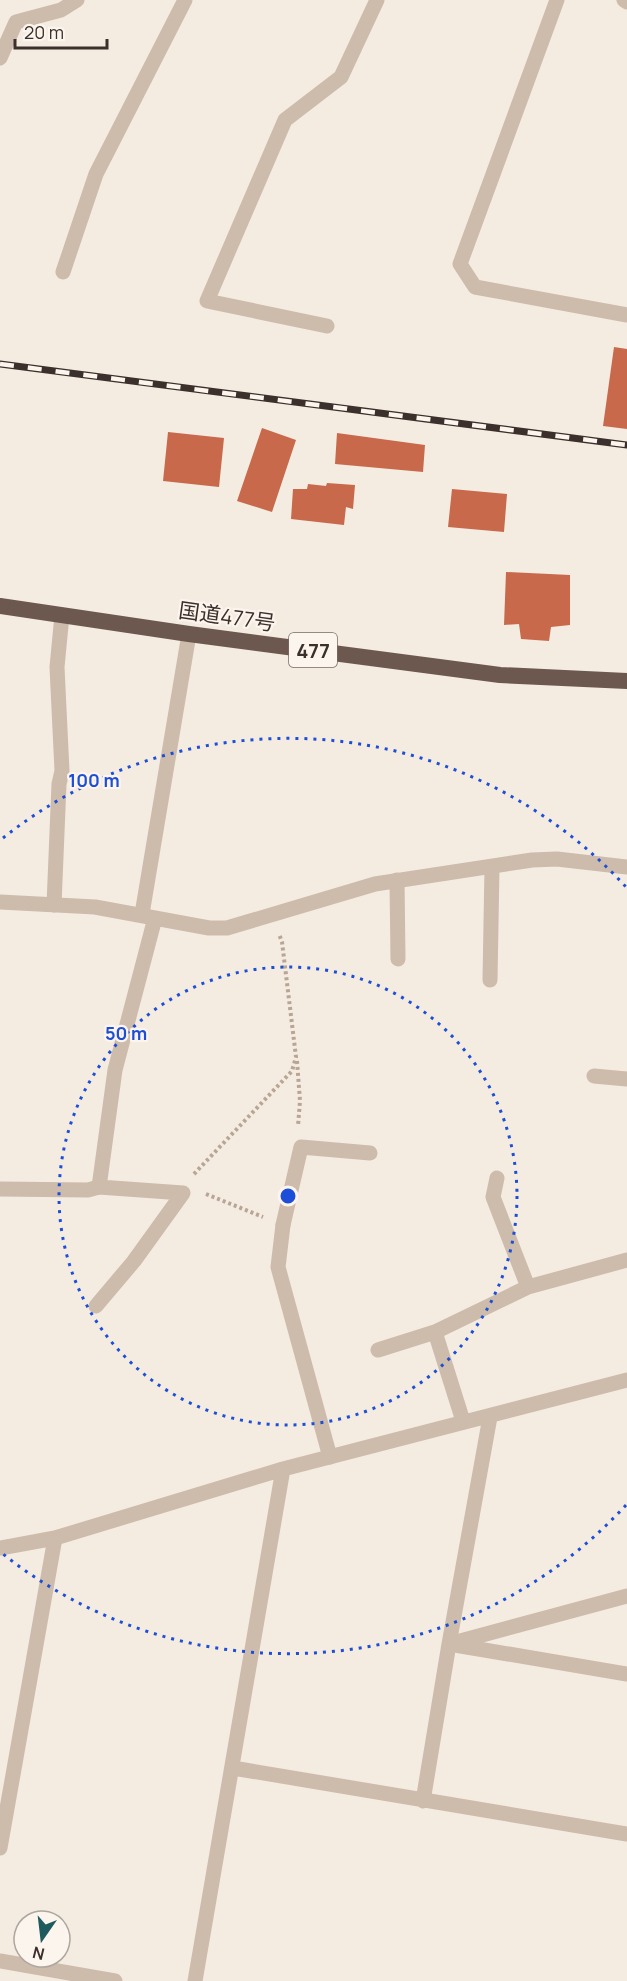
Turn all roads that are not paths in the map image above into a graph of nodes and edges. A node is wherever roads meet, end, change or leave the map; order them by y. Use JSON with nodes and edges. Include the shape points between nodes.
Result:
{"nodes":[{"id":1,"x":77,"y":0,"type":"edge"},
{"id":2,"x":185,"y":0,"type":"edge"},
{"id":3,"x":377,"y":0,"type":"edge"},
{"id":4,"x":557,"y":0,"type":"edge"},
{"id":5,"x":6,"y":32,"type":"edge"},
{"id":6,"x":0,"y":58,"type":"edge"},
{"id":7,"x":63,"y":272,"type":"dead end"},
{"id":8,"x":627,"y":315,"type":"edge"},
{"id":9,"x":327,"y":326,"type":"dead end"},
{"id":10,"x":0,"y":606,"type":"edge"},
{"id":11,"x":62,"y":615,"type":"junction"},
{"id":12,"x":189,"y":634,"type":"junction"},
{"id":13,"x":627,"y":681,"type":"edge"},
{"id":14,"x":492,"y":867,"type":"junction"},
{"id":15,"x":627,"y":867,"type":"edge"},
{"id":16,"x":397,"y":880,"type":"junction"},
{"id":17,"x":0,"y":902,"type":"edge"},
{"id":18,"x":54,"y":905,"type":"junction"},
{"id":19,"x":148,"y":916,"type":"junction"},
{"id":20,"x":398,"y":959,"type":"dead end"},
{"id":21,"x":490,"y":980,"type":"dead end"},
{"id":22,"x":594,"y":1076,"type":"dead end"},
{"id":23,"x":627,"y":1079,"type":"edge"},
{"id":24,"x":370,"y":1153,"type":"dead end"},
{"id":25,"x":497,"y":1178,"type":"dead end"},
{"id":26,"x":99,"y":1187,"type":"junction"},
{"id":27,"x":0,"y":1189,"type":"edge"},
{"id":28,"x":627,"y":1260,"type":"edge"},
{"id":29,"x":528,"y":1287,"type":"junction"},
{"id":30,"x":96,"y":1306,"type":"dead end"},
{"id":31,"x":435,"y":1332,"type":"junction"},
{"id":32,"x":378,"y":1350,"type":"dead end"},
{"id":33,"x":627,"y":1380,"type":"edge"},
{"id":34,"x":490,"y":1416,"type":"junction"},
{"id":35,"x":463,"y":1421,"type":"junction"},
{"id":36,"x":330,"y":1457,"type":"junction"},
{"id":37,"x":283,"y":1469,"type":"junction"},
{"id":38,"x":55,"y":1539,"type":"junction"},
{"id":39,"x":0,"y":1548,"type":"edge"},
{"id":40,"x":627,"y":1596,"type":"edge"},
{"id":41,"x":449,"y":1644,"type":"junction"},
{"id":42,"x":627,"y":1674,"type":"edge"},
{"id":43,"x":233,"y":1768,"type":"junction"},
{"id":44,"x":423,"y":1801,"type":"junction"},
{"id":45,"x":627,"y":1834,"type":"edge"},
{"id":46,"x":0,"y":1848,"type":"edge"},
{"id":47,"x":0,"y":1961,"type":"edge"},
{"id":48,"x":115,"y":1981,"type":"edge"},
{"id":49,"x":195,"y":1981,"type":"edge"}],
"edges":[{"from":1,"to":5,"type":"street","via":[[61,10],[16,22]]},
{"from":2,"to":7,"type":"street","via":[[96,174]]},
{"from":3,"to":9,"type":"street","via":[[341,77],[285,120],[207,301]]},
{"from":4,"to":8,"type":"street","via":[[460,264],[475,287]]},
{"from":5,"to":6,"type":"street"},
{"from":10,"to":11,"type":"highway","name":"国道477号","number":"477"},
{"from":11,"to":12,"type":"highway","name":"国道477号","number":"477"},
{"from":11,"to":18,"type":"street","via":[[57,667],[62,771]]},
{"from":12,"to":13,"type":"highway","name":"国道477号","number":"477","via":[[500,675]]},
{"from":12,"to":19,"type":"street"},
{"from":14,"to":15,"type":"street","via":[[557,859]]},
{"from":14,"to":16,"type":"street"},
{"from":14,"to":21,"type":"street"},
{"from":16,"to":19,"type":"street","via":[[227,928]]},
{"from":16,"to":20,"type":"street"},
{"from":17,"to":18,"type":"street"},
{"from":18,"to":19,"type":"street"},
{"from":19,"to":26,"type":"street","via":[[115,1070]]},
{"from":22,"to":23,"type":"street"},
{"from":24,"to":36,"type":"street","via":[[301,1147],[283,1225],[278,1267]]},
{"from":25,"to":29,"type":"street","via":[[493,1197]]},
{"from":26,"to":27,"type":"street"},
{"from":26,"to":30,"type":"street","via":[[183,1193]]},
{"from":28,"to":29,"type":"street"},
{"from":29,"to":31,"type":"street"},
{"from":31,"to":32,"type":"street"},
{"from":31,"to":35,"type":"street"},
{"from":33,"to":34,"type":"street"},
{"from":34,"to":35,"type":"street"},
{"from":34,"to":41,"type":"street"},
{"from":35,"to":36,"type":"street"},
{"from":36,"to":37,"type":"street"},
{"from":37,"to":38,"type":"street"},
{"from":37,"to":43,"type":"street"},
{"from":38,"to":39,"type":"street"},
{"from":38,"to":46,"type":"street"},
{"from":40,"to":41,"type":"street"},
{"from":41,"to":42,"type":"street"},
{"from":41,"to":44,"type":"street"},
{"from":43,"to":44,"type":"street"},
{"from":43,"to":49,"type":"street"},
{"from":44,"to":45,"type":"street"},
{"from":47,"to":48,"type":"street"}]}
